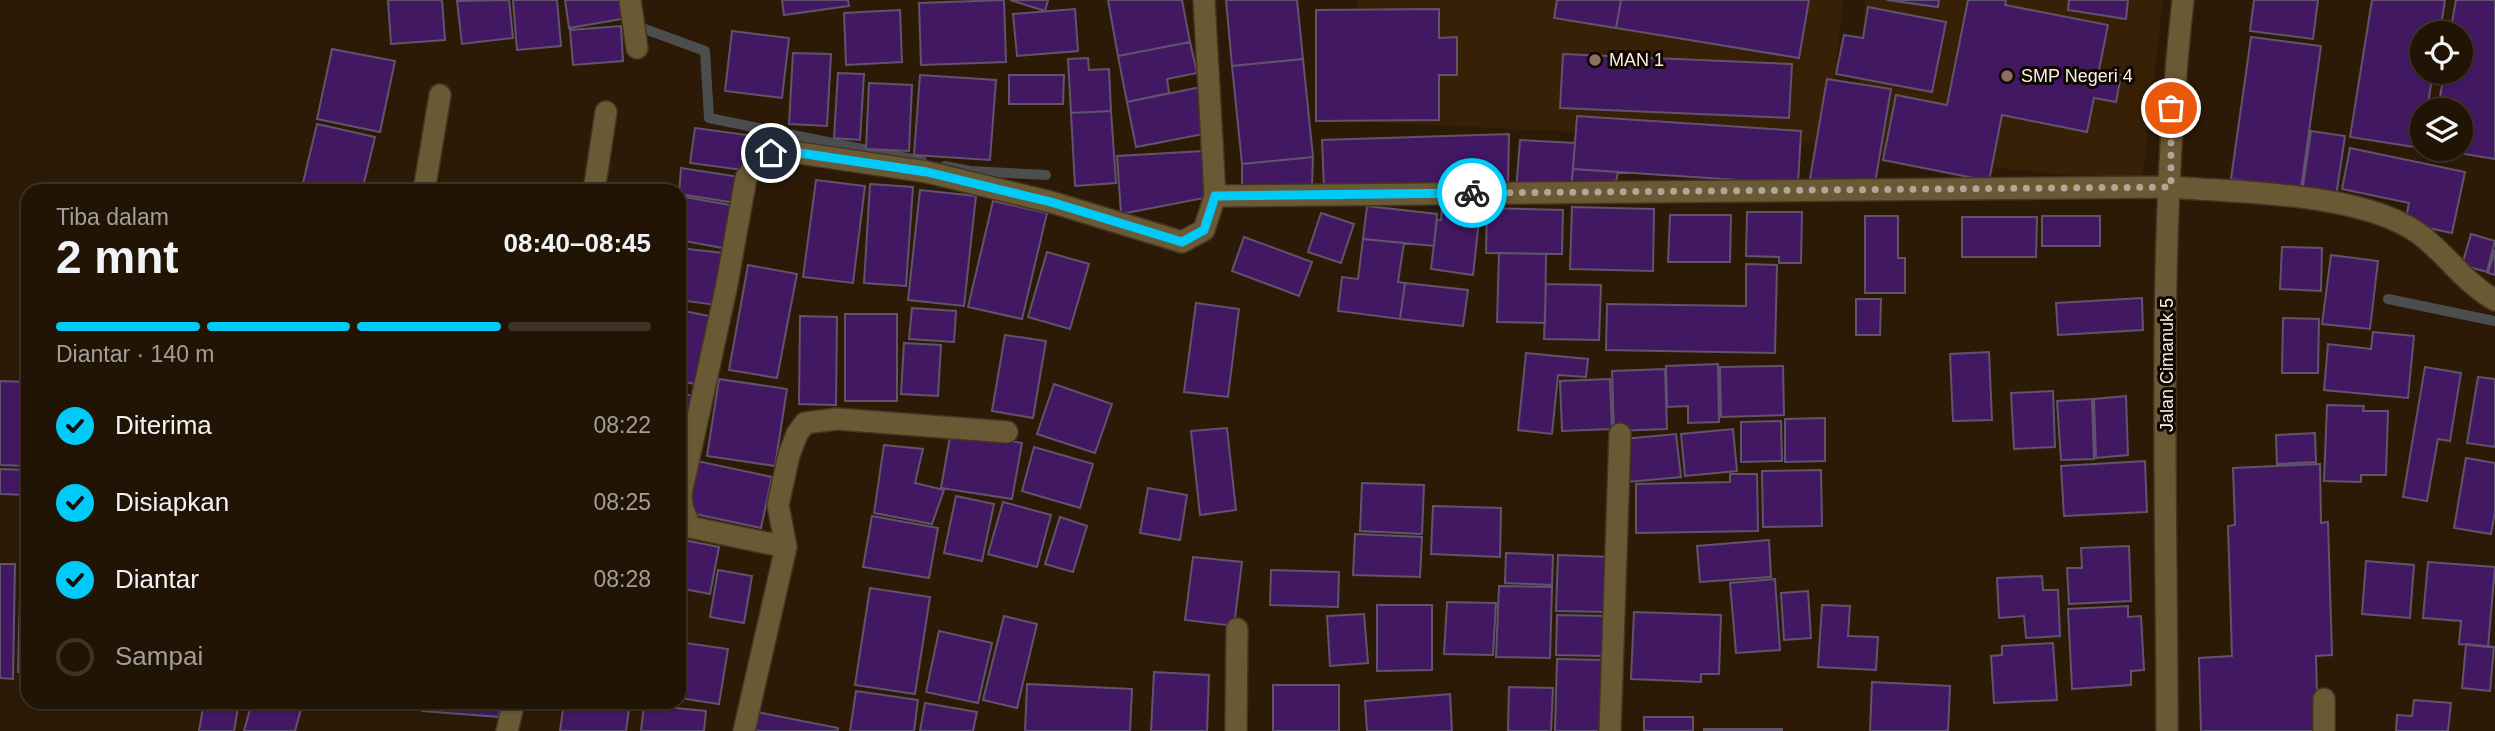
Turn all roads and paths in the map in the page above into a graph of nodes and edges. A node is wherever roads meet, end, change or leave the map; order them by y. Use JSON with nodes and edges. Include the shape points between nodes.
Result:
{"nodes":[{"id":1,"x":631,"y":0,"type":"edge"},
{"id":2,"x":1204,"y":0,"type":"edge"},
{"id":3,"x":2183,"y":0,"type":"edge"},
{"id":4,"x":637,"y":48,"type":"dead end"},
{"id":5,"x":440,"y":95,"type":"dead end"},
{"id":6,"x":606,"y":112,"type":"dead end"},
{"id":7,"x":425,"y":184,"type":"edge"},
{"id":8,"x":595,"y":184,"type":"edge"},
{"id":9,"x":2171,"y":187,"type":"junction"},
{"id":10,"x":1215,"y":196,"type":"junction"},
{"id":11,"x":2495,"y":300,"type":"edge"},
{"id":12,"x":1007,"y":432,"type":"dead end"},
{"id":13,"x":1620,"y":434,"type":"dead end"},
{"id":14,"x":686,"y":471,"type":"edge"},
{"id":15,"x":686,"y":517,"type":"edge"},
{"id":16,"x":786,"y":547,"type":"junction"},
{"id":17,"x":1237,"y":628,"type":"dead end"},
{"id":18,"x":2325,"y":699,"type":"dead end"},
{"id":19,"x":512,"y":709,"type":"edge"},
{"id":20,"x":507,"y":731,"type":"edge"},
{"id":21,"x":744,"y":731,"type":"edge"},
{"id":22,"x":1236,"y":731,"type":"edge"},
{"id":23,"x":1610,"y":731,"type":"edge"},
{"id":24,"x":2167,"y":731,"type":"edge"},
{"id":25,"x":2324,"y":731,"type":"edge"}],
"edges":[{"from":1,"to":4,"type":"street"},
{"from":2,"to":10,"type":"street"},
{"from":3,"to":9,"type":"street","name":"Jalan Cimanuk 5","via":[[2171,108]]},
{"from":5,"to":7,"type":"street"},
{"from":6,"to":8,"type":"street"},
{"from":9,"to":10,"type":"street"},
{"from":9,"to":11,"type":"street","via":[[2298,197],[2372,211],[2418,233],[2478,291]]},
{"from":9,"to":24,"type":"street","name":"Jalan Cimanuk 5","via":[[2166,272]]},
{"from":10,"to":14,"type":"street","via":[[1204,230],[1182,242],[1051,202],[927,172],[786,151],[771,153],[755,164],[746,178]]},
{"from":12,"to":16,"type":"street","via":[[849,420],[805,423],[789,455],[778,505]]},
{"from":13,"to":23,"type":"street"},
{"from":15,"to":16,"type":"street","via":[[690,527]]},
{"from":16,"to":21,"type":"street"},
{"from":17,"to":22,"type":"street"},
{"from":18,"to":25,"type":"street"},
{"from":19,"to":20,"type":"street"}]}
